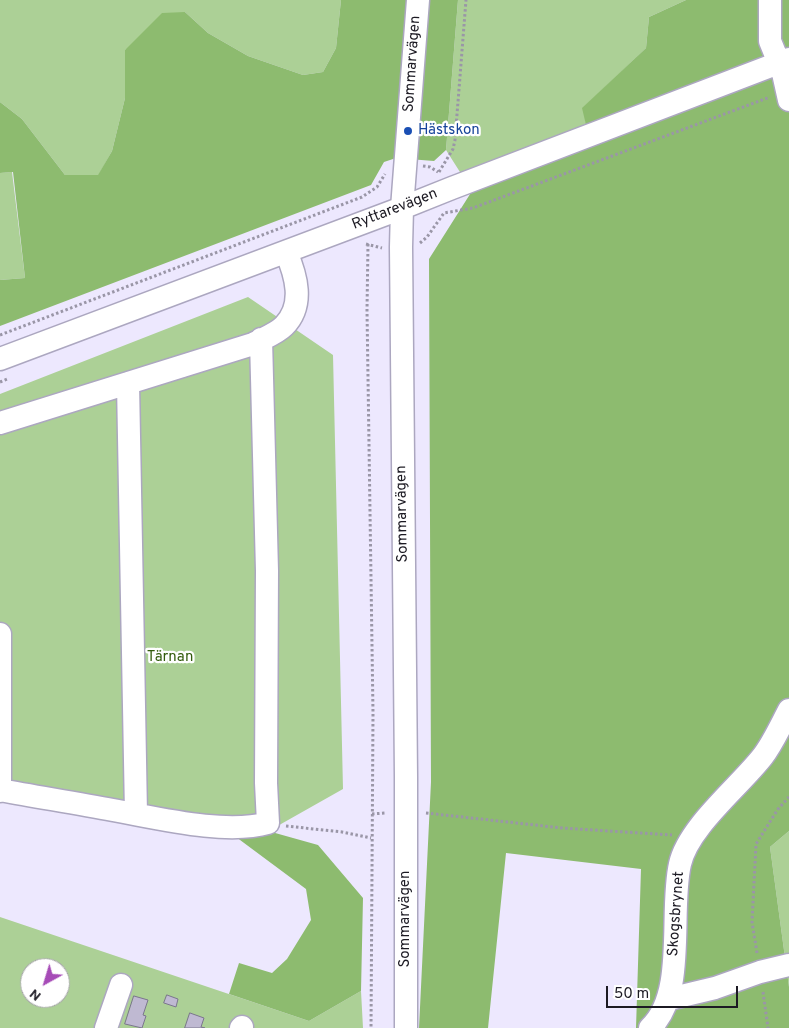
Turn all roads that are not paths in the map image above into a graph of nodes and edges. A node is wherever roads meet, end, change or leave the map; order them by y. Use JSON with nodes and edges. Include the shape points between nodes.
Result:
{"nodes":[{"id":1,"x":418,"y":0,"type":"edge"},
{"id":2,"x":770,"y":0,"type":"edge"},
{"id":3,"x":786,"y":76,"type":"edge"},
{"id":4,"x":402,"y":208,"type":"junction"},
{"id":5,"x":286,"y":252,"type":"junction"},
{"id":6,"x":261,"y":340,"type":"junction"},
{"id":7,"x":0,"y":359,"type":"edge"},
{"id":8,"x":128,"y":383,"type":"junction"},
{"id":9,"x":0,"y":423,"type":"edge"},
{"id":10,"x":0,"y":634,"type":"edge"},
{"id":11,"x":0,"y":654,"type":"edge"},
{"id":12,"x":789,"y":710,"type":"edge"},
{"id":13,"x":0,"y":790,"type":"edge"},
{"id":14,"x":136,"y":814,"type":"junction"},
{"id":15,"x":789,"y":965,"type":"edge"},
{"id":16,"x":121,"y":985,"type":"dead end"},
{"id":17,"x":669,"y":999,"type":"junction"},
{"id":18,"x":106,"y":1028,"type":"edge"},
{"id":19,"x":406,"y":1028,"type":"edge"},
{"id":20,"x":650,"y":1028,"type":"edge"}],
"edges":[{"from":1,"to":4,"type":"street","name":"Sommarvägen"},
{"from":2,"to":3,"type":"street","via":[[770,41]]},
{"from":3,"to":4,"type":"street","name":"Ryttarevägen"},
{"from":4,"to":5,"type":"street","name":"Ryttarevägen"},
{"from":4,"to":19,"type":"street","name":"Sommarvägen"},
{"from":5,"to":6,"type":"street","via":[[294,270],[298,293],[293,312],[283,326]]},
{"from":5,"to":7,"type":"street","name":"Ryttarevägen"},
{"from":6,"to":8,"type":"street"},
{"from":6,"to":14,"type":"street","via":[[267,571],[268,823],[226,828]]},
{"from":8,"to":9,"type":"street"},
{"from":8,"to":14,"type":"street"},
{"from":10,"to":11,"type":"street"},
{"from":11,"to":13,"type":"street"},
{"from":12,"to":17,"type":"street","name":"Skogsbrynet","via":[[764,755],[692,836],[680,862]]},
{"from":13,"to":14,"type":"street"},
{"from":15,"to":17,"type":"street"},
{"from":16,"to":18,"type":"street"},
{"from":17,"to":20,"type":"street","name":"Skogsbrynet","via":[[658,1021]]}]}
